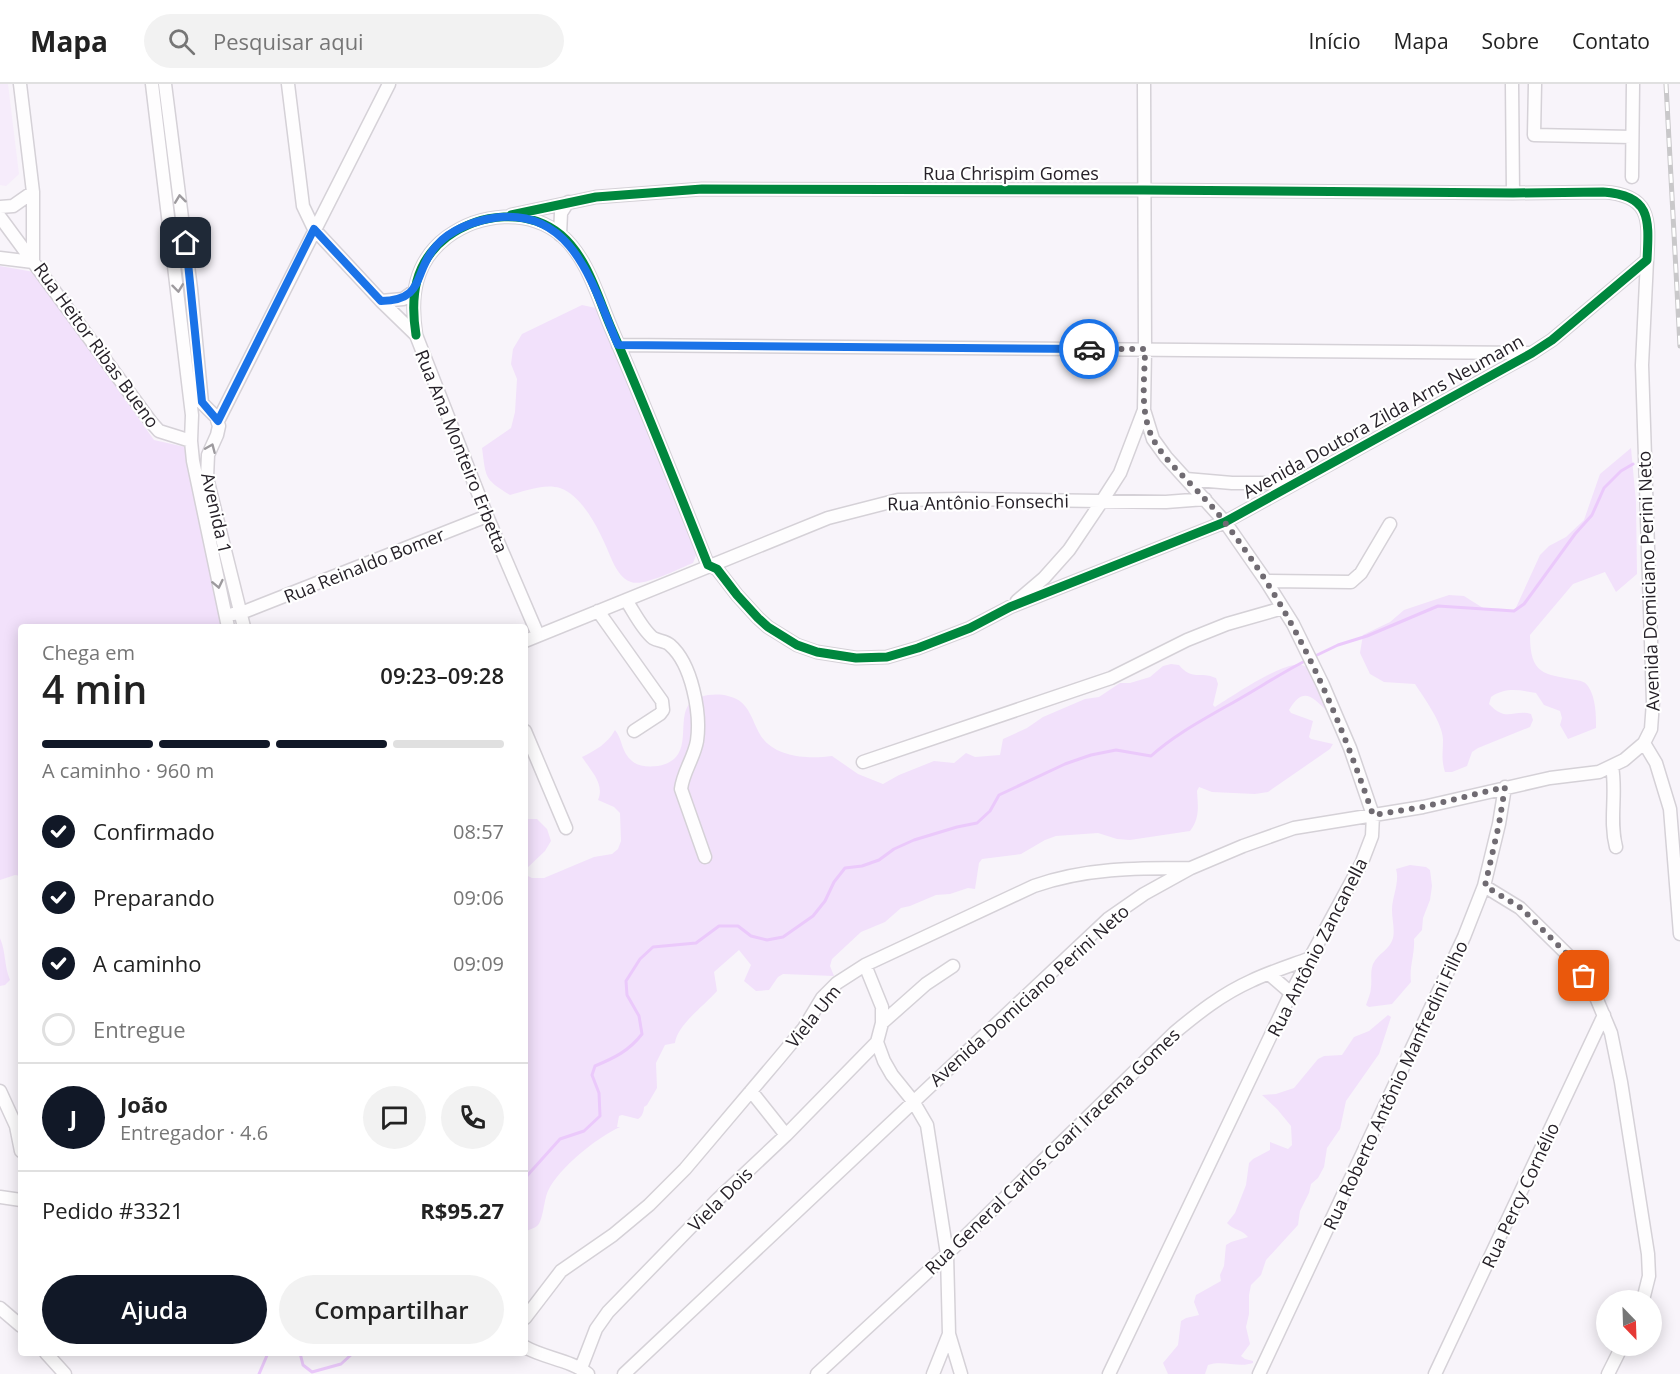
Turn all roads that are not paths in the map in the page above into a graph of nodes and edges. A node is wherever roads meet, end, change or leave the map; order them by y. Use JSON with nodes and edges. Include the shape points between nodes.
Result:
{"nodes":[{"id":1,"x":20,"y":84,"type":"edge"},
{"id":2,"x":152,"y":84,"type":"edge"},
{"id":3,"x":165,"y":84,"type":"edge"},
{"id":4,"x":288,"y":84,"type":"edge"},
{"id":5,"x":389,"y":84,"type":"edge"},
{"id":6,"x":1144,"y":84,"type":"edge"},
{"id":7,"x":1512,"y":84,"type":"edge"},
{"id":8,"x":1535,"y":84,"type":"edge"},
{"id":9,"x":1633,"y":84,"type":"edge"},
{"id":10,"x":1632,"y":137,"type":"junction"},
{"id":11,"x":1632,"y":177,"type":"dead end"},
{"id":12,"x":1144,"y":190,"type":"junction"},
{"id":13,"x":33,"y":192,"type":"junction"},
{"id":14,"x":1513,"y":193,"type":"junction"},
{"id":15,"x":568,"y":202,"type":"junction"},
{"id":16,"x":0,"y":207,"type":"edge"},
{"id":17,"x":511,"y":215,"type":"junction"},
{"id":18,"x":0,"y":217,"type":"edge"},
{"id":19,"x":314,"y":229,"type":"junction"},
{"id":20,"x":560,"y":235,"type":"junction"},
{"id":21,"x":0,"y":258,"type":"edge"},
{"id":22,"x":1647,"y":260,"type":"junction"},
{"id":23,"x":33,"y":262,"type":"junction"},
{"id":24,"x":413,"y":292,"type":"junction"},
{"id":25,"x":381,"y":301,"type":"junction"},
{"id":26,"x":416,"y":335,"type":"junction"},
{"id":27,"x":618,"y":345,"type":"junction"},
{"id":28,"x":1145,"y":349,"type":"junction"},
{"id":29,"x":1484,"y":353,"type":"junction"},
{"id":30,"x":1532,"y":353,"type":"junction"},
{"id":31,"x":1493,"y":374,"type":"junction"},
{"id":32,"x":1144,"y":410,"type":"junction"},
{"id":33,"x":215,"y":417,"type":"junction"},
{"id":34,"x":193,"y":422,"type":"junction"},
{"id":35,"x":191,"y":441,"type":"junction"},
{"id":36,"x":1186,"y":479,"type":"junction"},
{"id":37,"x":1298,"y":483,"type":"junction"},
{"id":38,"x":1205,"y":499,"type":"junction"},
{"id":39,"x":1102,"y":501,"type":"junction"},
{"id":40,"x":487,"y":516,"type":"junction"},
{"id":41,"x":1225,"y":522,"type":"junction"},
{"id":42,"x":1390,"y":524,"type":"dead end"},
{"id":43,"x":708,"y":565,"type":"junction"},
{"id":44,"x":1266,"y":581,"type":"junction"},
{"id":45,"x":626,"y":600,"type":"junction"},
{"id":46,"x":1010,"y":607,"type":"junction"},
{"id":47,"x":1283,"y":608,"type":"junction"},
{"id":48,"x":598,"y":611,"type":"junction"},
{"id":49,"x":241,"y":613,"type":"junction"},
{"id":50,"x":226,"y":621,"type":"edge"},
{"id":51,"x":243,"y":624,"type":"edge"},
{"id":52,"x":538,"y":635,"type":"junction"},
{"id":53,"x":528,"y":640,"type":"edge"},
{"id":54,"x":634,"y":731,"type":"dead end"},
{"id":55,"x":528,"y":738,"type":"edge"},
{"id":56,"x":1644,"y":743,"type":"junction"},
{"id":57,"x":863,"y":762,"type":"dead end"},
{"id":58,"x":1612,"y":766,"type":"junction"},
{"id":59,"x":1505,"y":787,"type":"junction"},
{"id":60,"x":1373,"y":815,"type":"junction"},
{"id":61,"x":566,"y":828,"type":"dead end"},
{"id":62,"x":1616,"y":847,"type":"dead end"},
{"id":63,"x":705,"y":856,"type":"dead end"},
{"id":64,"x":1191,"y":868,"type":"junction"},
{"id":65,"x":1485,"y":886,"type":"junction"},
{"id":66,"x":1680,"y":934,"type":"edge"},
{"id":67,"x":1308,"y":959,"type":"junction"},
{"id":68,"x":865,"y":965,"type":"junction"},
{"id":69,"x":953,"y":966,"type":"dead end"},
{"id":70,"x":1269,"y":974,"type":"junction"},
{"id":71,"x":1291,"y":993,"type":"junction"},
{"id":72,"x":1604,"y":1015,"type":"junction"},
{"id":73,"x":882,"y":1023,"type":"junction"},
{"id":74,"x":877,"y":1041,"type":"junction"},
{"id":75,"x":0,"y":1091,"type":"edge"},
{"id":76,"x":751,"y":1091,"type":"junction"},
{"id":77,"x":913,"y":1101,"type":"junction"},
{"id":78,"x":786,"y":1135,"type":"junction"},
{"id":79,"x":18,"y":1136,"type":"edge"},
{"id":80,"x":0,"y":1197,"type":"edge"},
{"id":81,"x":18,"y":1200,"type":"edge"},
{"id":82,"x":947,"y":1254,"type":"junction"},
{"id":83,"x":1646,"y":1290,"type":"edge"},
{"id":84,"x":0,"y":1308,"type":"edge"},
{"id":85,"x":528,"y":1314,"type":"edge"},
{"id":86,"x":18,"y":1323,"type":"edge"},
{"id":87,"x":950,"y":1335,"type":"junction"},
{"id":88,"x":528,"y":1349,"type":"edge"},
{"id":89,"x":49,"y":1356,"type":"edge"},
{"id":90,"x":1617,"y":1356,"type":"edge"},
{"id":91,"x":584,"y":1371,"type":"edge"},
{"id":92,"x":65,"y":1374,"type":"edge"},
{"id":93,"x":624,"y":1374,"type":"edge"},
{"id":94,"x":817,"y":1374,"type":"edge"},
{"id":95,"x":933,"y":1374,"type":"edge"},
{"id":96,"x":961,"y":1374,"type":"edge"},
{"id":97,"x":1109,"y":1374,"type":"edge"},
{"id":98,"x":1259,"y":1374,"type":"edge"},
{"id":99,"x":1435,"y":1374,"type":"edge"},
{"id":100,"x":1608,"y":1374,"type":"edge"}],
"edges":[{"from":1,"to":13,"type":"street","name":"Rua Heitor Ribas Bueno"},
{"from":2,"to":34,"type":"street","name":"Avenida 1","one_way":true},
{"from":33,"to":3,"type":"street","one_way":true,"via":[[202,402]]},
{"from":4,"to":19,"type":"street","via":[[303,206]]},
{"from":5,"to":19,"type":"street","name":"Avenida 1"},
{"from":6,"to":12,"type":"street"},
{"from":7,"to":14,"type":"street"},
{"from":8,"to":10,"type":"street","via":[[1534,135]]},
{"from":9,"to":10,"type":"street"},
{"from":10,"to":11,"type":"street"},
{"from":12,"to":14,"type":"street","name":"Rua Chrispim Gomes"},
{"from":12,"to":15,"type":"street","name":"Rua Chrispim Gomes","via":[[702,189]]},
{"from":12,"to":28,"type":"street"},
{"from":13,"to":16,"type":"street","via":[[13,206]]},
{"from":13,"to":23,"type":"street","name":"Rua Heitor Ribas Bueno"},
{"from":14,"to":22,"type":"street","via":[[1603,192],[1631,198],[1647,218]]},
{"from":15,"to":17,"type":"street","name":"Rua Chrispim Gomes"},
{"from":15,"to":20,"type":"street","via":[[561,213]]},
{"from":17,"to":20,"type":"street","name":"Rua Chrispim Gomes","via":[[543,224]]},
{"from":17,"to":24,"type":"street","name":"Rua Chrispim Gomes","via":[[485,219],[457,230],[437,244],[425,261]]},
{"from":18,"to":23,"type":"street"},
{"from":19,"to":25,"type":"street","name":"Rua Ana Monteiro Erbetta"},
{"from":19,"to":33,"type":"street","name":"Avenida 1"},
{"from":20,"to":27,"type":"street","via":[[579,256]]},
{"from":21,"to":23,"type":"street"},
{"from":22,"to":30,"type":"street","name":"Avenida Doutora Zilda Arns Neumann"},
{"from":22,"to":56,"type":"street","name":"Avenida Domiciano Perini Neto","via":[[1642,365],[1653,710],[1651,729]]},
{"from":23,"to":35,"type":"street","name":"Rua Heitor Ribas Bueno","via":[[151,422],[159,431]]},
{"from":24,"to":25,"type":"street","via":[[403,299]]},
{"from":24,"to":26,"type":"street","name":"Rua Chrispim Gomes"},
{"from":25,"to":26,"type":"street","name":"Rua Ana Monteiro Erbetta"},
{"from":26,"to":40,"type":"street","name":"Rua Ana Monteiro Erbetta"},
{"from":27,"to":28,"type":"street"},
{"from":27,"to":43,"type":"street"},
{"from":28,"to":29,"type":"street"},
{"from":28,"to":32,"type":"street"},
{"from":29,"to":30,"type":"street"},
{"from":29,"to":31,"type":"street"},
{"from":30,"to":31,"type":"street","name":"Avenida Doutora Zilda Arns Neumann"},
{"from":31,"to":37,"type":"street","name":"Avenida Doutora Zilda Arns Neumann"},
{"from":32,"to":36,"type":"street","name":"Rua Antônio Zancanella","via":[[1153,439]]},
{"from":32,"to":39,"type":"street","via":[[1120,473]]},
{"from":33,"to":34,"type":"street","via":[[199,416]]},
{"from":49,"to":33,"type":"street","name":"Avenida 1","one_way":true,"via":[[207,478],[208,455],[217,435]]},
{"from":34,"to":35,"type":"street","name":"Avenida 1"},
{"from":35,"to":50,"type":"street","name":"Avenida 1","one_way":true},
{"from":36,"to":37,"type":"street","name":"Avenida Doutora Zilda Arns Neumann"},
{"from":36,"to":38,"type":"street","name":"Rua Antônio Zancanella"},
{"from":37,"to":41,"type":"street","name":"Avenida Doutora Zilda Arns Neumann"},
{"from":38,"to":39,"type":"street","name":"Rua Antônio Fonsechi"},
{"from":38,"to":41,"type":"street","name":"Rua Antônio Zancanella"},
{"from":39,"to":43,"type":"street","name":"Rua Antônio Fonsechi","via":[[898,500],[828,518]]},
{"from":39,"to":46,"type":"street","via":[[1069,550]]},
{"from":40,"to":49,"type":"street","name":"Rua Reinaldo Bomer"},
{"from":40,"to":52,"type":"street","name":"Rua Ana Monteiro Erbetta"},
{"from":41,"to":44,"type":"street","name":"Rua Antônio Zancanella"},
{"from":41,"to":46,"type":"street","name":"Avenida Doutora Zilda Arns Neumann"},
{"from":42,"to":44,"type":"street","via":[[1361,573],[1351,582]]},
{"from":43,"to":45,"type":"street","name":"Rua Antônio Fonsechi"},
{"from":43,"to":46,"type":"street","name":"Avenida Doutora Zilda Arns Neumann","via":[[717,569],[768,627],[817,652],[887,657],[970,628]]},
{"from":44,"to":47,"type":"street","name":"Rua Antônio Zancanella"},
{"from":45,"to":48,"type":"street","name":"Rua Antônio Fonsechi"},
{"from":45,"to":63,"type":"street","via":[[654,639],[669,643],[680,656],[695,692],[697,738],[681,789]]},
{"from":47,"to":57,"type":"street","via":[[1187,640],[1111,678]]},
{"from":47,"to":60,"type":"street","name":"Rua Antônio Zancanella","via":[[1350,748]]},
{"from":48,"to":52,"type":"street","name":"Rua Antônio Fonsechi"},
{"from":48,"to":54,"type":"street","via":[[662,701],[660,714]]},
{"from":49,"to":50,"type":"street","name":"Rua Reinaldo Bomer"},
{"from":49,"to":51,"type":"street","name":"Avenida 1"},
{"from":52,"to":53,"type":"street","name":"Rua Antônio Fonsechi"},
{"from":55,"to":61,"type":"street"},
{"from":56,"to":58,"type":"street","name":"Avenida Domiciano Perini Neto"},
{"from":56,"to":66,"type":"street","via":[[1656,764],[1670,809]]},
{"from":58,"to":59,"type":"street","name":"Avenida Domiciano Perini Neto","via":[[1599,772]]},
{"from":58,"to":62,"type":"street","via":[[1612,828]]},
{"from":59,"to":60,"type":"street","name":"Avenida Domiciano Perini Neto"},
{"from":59,"to":65,"type":"street","name":"Rua Roberto Antônio Manfredini Filho"},
{"from":60,"to":64,"type":"street","name":"Avenida Domiciano Perini Neto","via":[[1294,828]]},
{"from":60,"to":67,"type":"street","name":"Rua Antônio Zancanella","via":[[1372,836],[1362,862]]},
{"from":64,"to":68,"type":"street","name":"Viela Um","via":[[1105,870],[1054,879]]},
{"from":64,"to":77,"type":"street","name":"Avenida Domiciano Perini Neto","via":[[1108,919]]},
{"from":65,"to":72,"type":"street","via":[[1521,908],[1575,962]]},
{"from":65,"to":98,"type":"street","name":"Rua Roberto Antônio Manfredini Filho","via":[[1433,1007]]},
{"from":67,"to":70,"type":"street","name":"Rua General Carlos Coari Iracema Gomes"},
{"from":67,"to":71,"type":"street","name":"Rua Antônio Zancanella"},
{"from":68,"to":73,"type":"street","via":[[879,996]]},
{"from":68,"to":76,"type":"street","name":"Viela Um","via":[[837,983],[822,999],[804,1028]]},
{"from":69,"to":73,"type":"street"},
{"from":70,"to":71,"type":"street"},
{"from":70,"to":82,"type":"street","name":"Rua General Carlos Coari Iracema Gomes","via":[[1228,993],[1174,1033]]},
{"from":71,"to":97,"type":"street","name":"Rua Antônio Zancanella"},
{"from":72,"to":83,"type":"street","via":[[1621,1082],[1648,1254]]},
{"from":72,"to":99,"type":"street","name":"Rua Percy Cornélio"},
{"from":73,"to":74,"type":"street"},
{"from":74,"to":77,"type":"street","via":[[892,1075]]},
{"from":74,"to":78,"type":"street","name":"Viela Dois"},
{"from":75,"to":79,"type":"street"},
{"from":76,"to":78,"type":"street"},
{"from":76,"to":85,"type":"street","name":"Viela Um","via":[[685,1169],[649,1205],[561,1270]]},
{"from":77,"to":82,"type":"street","via":[[927,1125]]},
{"from":77,"to":93,"type":"street","name":"Avenida Domiciano Perini Neto"},
{"from":78,"to":91,"type":"street","name":"Viela Dois","via":[[608,1312],[596,1329]]},
{"from":80,"to":81,"type":"street"},
{"from":82,"to":87,"type":"street"},
{"from":82,"to":94,"type":"street","name":"Rua General Carlos Coari Iracema Gomes"},
{"from":84,"to":86,"type":"street"},
{"from":87,"to":95,"type":"street"},
{"from":87,"to":96,"type":"street"},
{"from":88,"to":91,"type":"street"},
{"from":89,"to":92,"type":"street"},
{"from":90,"to":100,"type":"street"}]}
